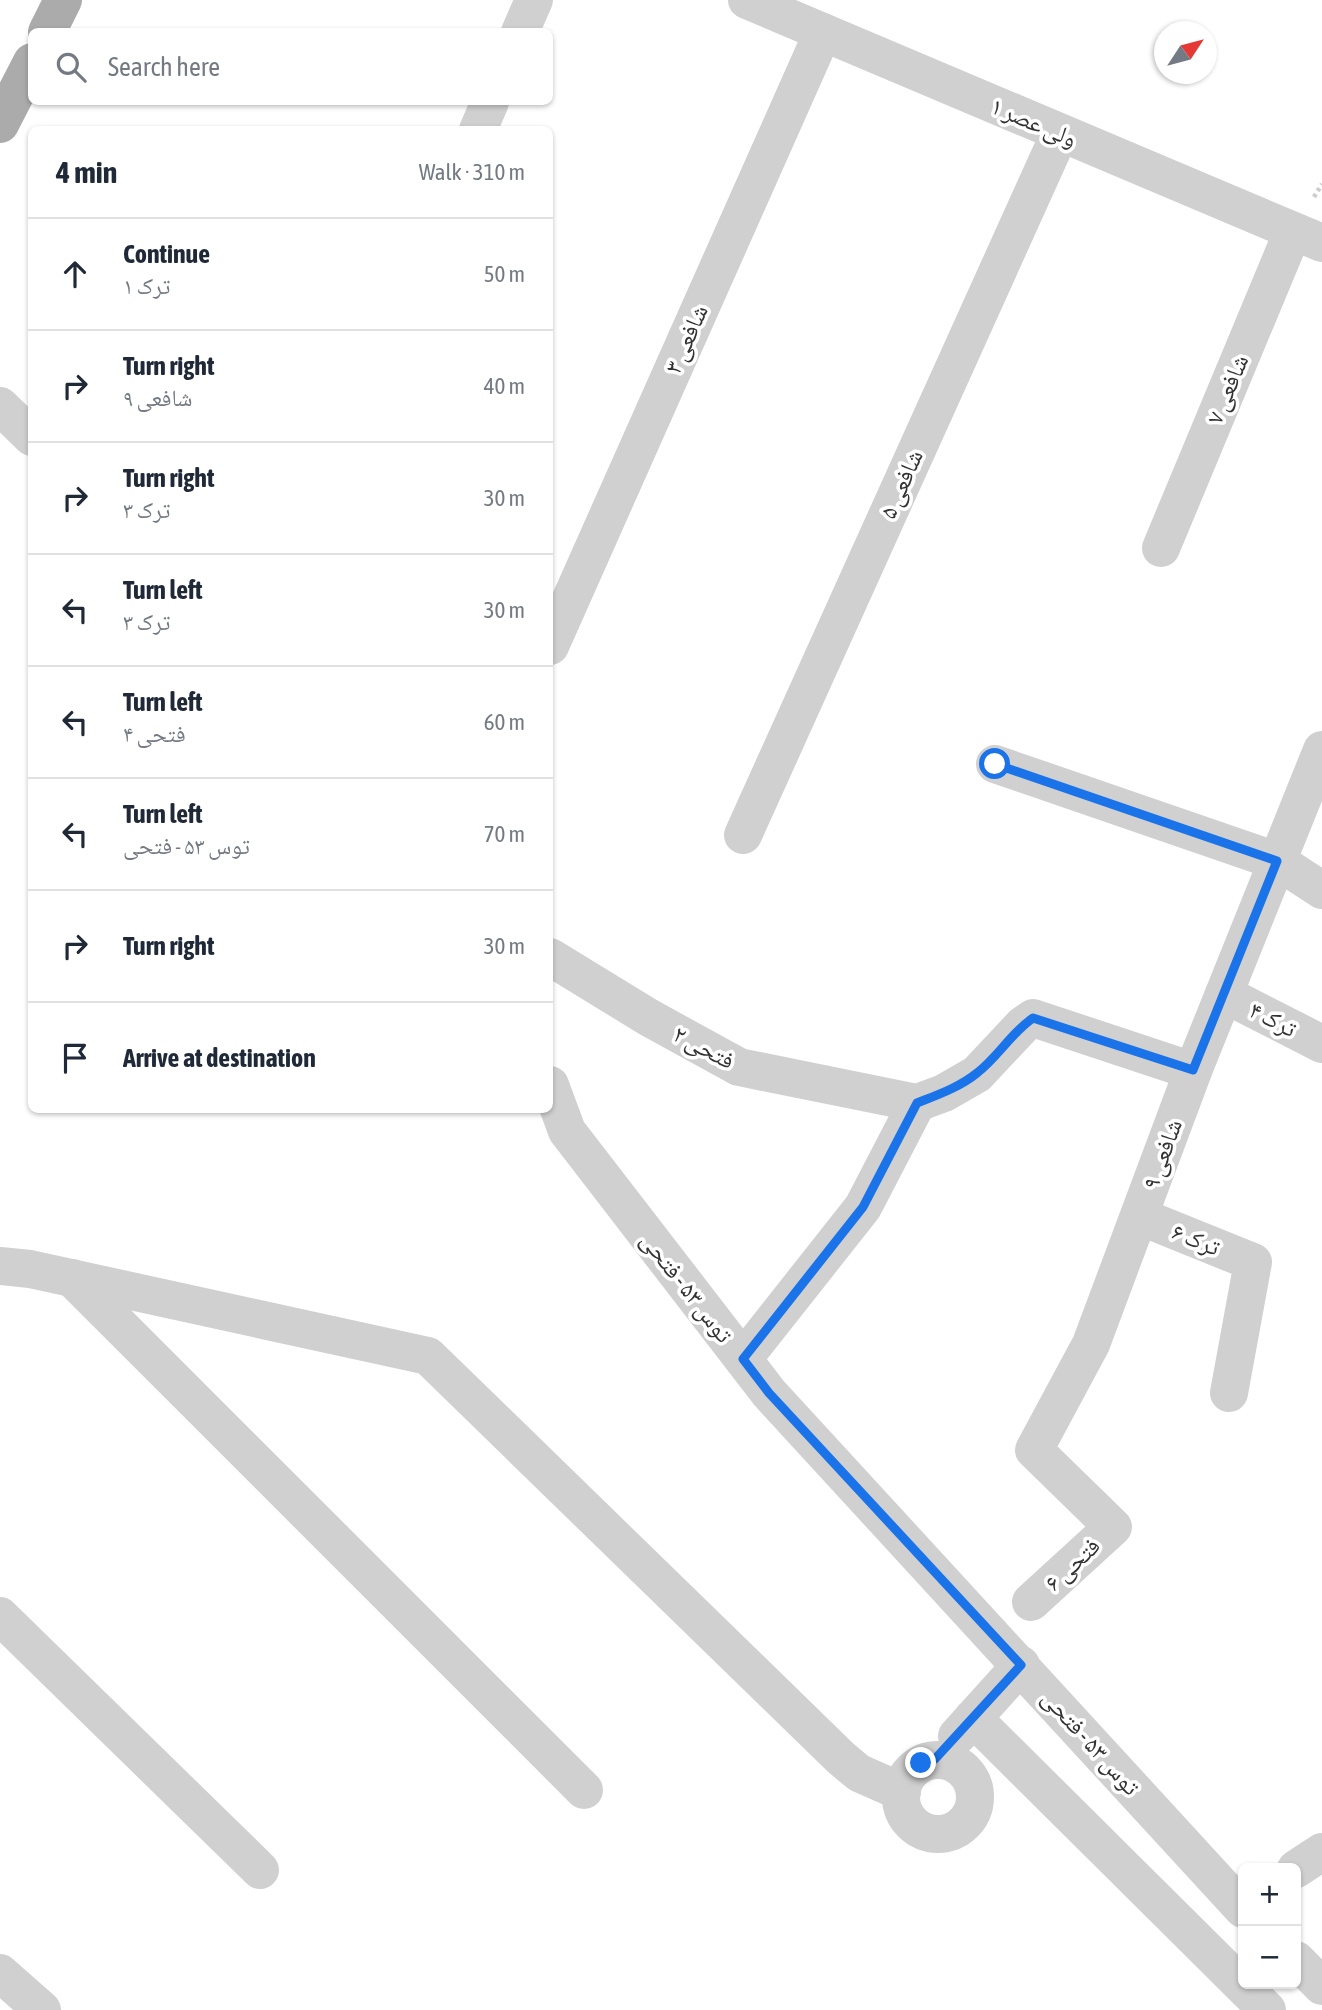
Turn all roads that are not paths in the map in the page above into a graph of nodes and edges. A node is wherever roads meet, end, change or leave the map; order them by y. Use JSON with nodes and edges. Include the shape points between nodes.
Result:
{"nodes":[{"id":1,"x":63,"y":0,"type":"edge"},
{"id":2,"x":534,"y":0,"type":"edge"},
{"id":3,"x":747,"y":0,"type":"edge"},
{"id":4,"x":49,"y":28,"type":"edge"},
{"id":5,"x":522,"y":28,"type":"edge"},
{"id":6,"x":823,"y":32,"type":"junction"},
{"id":7,"x":28,"y":70,"type":"edge"},
{"id":8,"x":489,"y":105,"type":"edge"},
{"id":9,"x":0,"y":124,"type":"edge"},
{"id":10,"x":480,"y":126,"type":"edge"},
{"id":11,"x":1060,"y":133,"type":"junction"},
{"id":12,"x":1308,"y":237,"type":"edge"},
{"id":13,"x":0,"y":406,"type":"edge"},
{"id":14,"x":28,"y":433,"type":"edge"},
{"id":15,"x":0,"y":443,"type":"edge"},
{"id":16,"x":28,"y":448,"type":"edge"},
{"id":17,"x":1161,"y":548,"type":"dead end"},
{"id":18,"x":553,"y":639,"type":"edge"},
{"id":19,"x":1322,"y":750,"type":"edge"},
{"id":20,"x":995,"y":764,"type":"dead end"},
{"id":21,"x":743,"y":835,"type":"dead end"},
{"id":22,"x":1277,"y":861,"type":"junction"},
{"id":23,"x":1322,"y":890,"type":"edge"},
{"id":24,"x":553,"y":959,"type":"edge"},
{"id":25,"x":1224,"y":994,"type":"junction"},
{"id":26,"x":1322,"y":1044,"type":"edge"},
{"id":27,"x":1193,"y":1070,"type":"junction"},
{"id":28,"x":553,"y":1094,"type":"edge"},
{"id":29,"x":917,"y":1103,"type":"junction"},
{"id":30,"x":1139,"y":1216,"type":"junction"},
{"id":31,"x":0,"y":1266,"type":"edge"},
{"id":32,"x":72,"y":1278,"type":"junction"},
{"id":33,"x":743,"y":1359,"type":"junction"},
{"id":34,"x":1229,"y":1394,"type":"dead end"},
{"id":35,"x":1113,"y":1527,"type":"joint"},
{"id":36,"x":1031,"y":1602,"type":"dead end"},
{"id":37,"x":0,"y":1616,"type":"edge"},
{"id":38,"x":1021,"y":1665,"type":"junction"},
{"id":39,"x":974,"y":1718,"type":"junction"},
{"id":40,"x":935,"y":1759,"type":"junction"},
{"id":41,"x":584,"y":1790,"type":"dead end"},
{"id":42,"x":902,"y":1792,"type":"junction"},
{"id":43,"x":1322,"y":1852,"type":"edge"},
{"id":44,"x":1301,"y":1866,"type":"edge"},
{"id":45,"x":260,"y":1870,"type":"dead end"},
{"id":46,"x":1238,"y":1901,"type":"edge"},
{"id":47,"x":1301,"y":1965,"type":"edge"},
{"id":48,"x":0,"y":1973,"type":"edge"},
{"id":49,"x":1322,"y":1986,"type":"edge"},
{"id":50,"x":42,"y":2010,"type":"edge"},
{"id":51,"x":1267,"y":2010,"type":"edge"}],
"edges":[{"from":1,"to":4,"type":"main road"},
{"from":2,"to":5,"type":"street"},
{"from":3,"to":6,"type":"street","name":"ولی عصر ۱"},
{"from":6,"to":11,"type":"street","name":"ولی عصر ۱"},
{"from":6,"to":18,"type":"street","name":"شافعی ۳"},
{"from":7,"to":9,"type":"main road"},
{"from":8,"to":10,"type":"street"},
{"from":11,"to":12,"type":"street","name":"ولی عصر ۱"},
{"from":11,"to":21,"type":"street","name":"شافعی ۵"},
{"from":12,"to":17,"type":"street","name":"شافعی ۷"},
{"from":13,"to":14,"type":"street"},
{"from":15,"to":16,"type":"street"},
{"from":19,"to":22,"type":"street","name":"شافعی ۹"},
{"from":20,"to":22,"type":"street"},
{"from":22,"to":23,"type":"street"},
{"from":22,"to":25,"type":"street","name":"شافعی ۹"},
{"from":24,"to":29,"type":"street","name":"فتحی ۲","via":[[739,1067]]},
{"from":25,"to":26,"type":"street","name":"ترک ۴"},
{"from":25,"to":27,"type":"street","name":"شافعی ۹"},
{"from":27,"to":29,"type":"street","via":[[1033,1018],[977,1074]]},
{"from":27,"to":30,"type":"street","name":"شافعی ۹"},
{"from":28,"to":33,"type":"street","name":"توس ۵۳ - فتحی","via":[[566,1131]]},
{"from":29,"to":33,"type":"street","via":[[863,1207]]},
{"from":30,"to":34,"type":"street","name":"ترک ۶","via":[[1253,1262]]},
{"from":30,"to":35,"type":"street","name":"شافعی ۹","via":[[1091,1344],[1034,1450]]},
{"from":31,"to":32,"type":"street"},
{"from":32,"to":41,"type":"street"},
{"from":32,"to":42,"type":"street","via":[[428,1356],[841,1758],[859,1773]]},
{"from":33,"to":38,"type":"street","name":"توس ۵۳ - فتحی","via":[[769,1393]]},
{"from":35,"to":36,"type":"street","name":"فتحی ۶"},
{"from":37,"to":45,"type":"street"},
{"from":38,"to":39,"type":"street"},
{"from":38,"to":46,"type":"street","name":"توس ۵۳ - فتحی"},
{"from":39,"to":40,"type":"street"},
{"from":39,"to":51,"type":"street"},
{"from":40,"to":42,"type":"street","via":[[909,1772]]},
{"from":40,"to":42,"type":"street","via":[[962,1769],[971,1780],[975,1794],[966,1821],[941,1833],[926,1832],[904,1813]]},
{"from":43,"to":44,"type":"street"},
{"from":47,"to":49,"type":"street"},
{"from":48,"to":50,"type":"street"}]}
